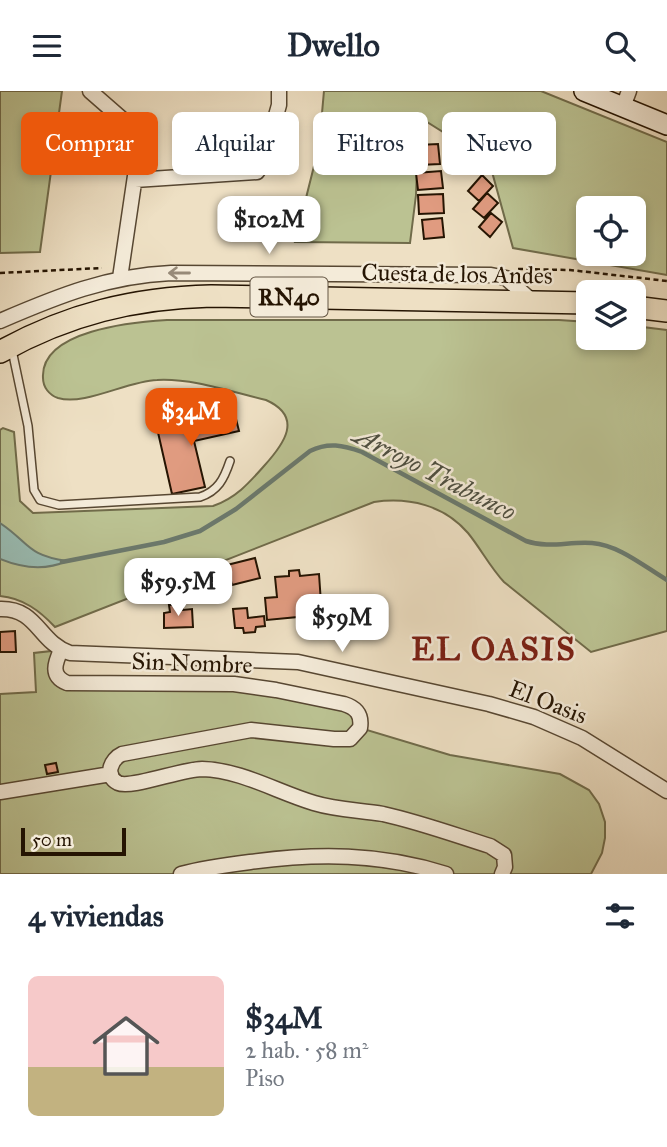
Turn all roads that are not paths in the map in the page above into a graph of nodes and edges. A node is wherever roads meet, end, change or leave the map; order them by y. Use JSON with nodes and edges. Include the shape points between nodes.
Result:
{"nodes":[{"id":1,"x":90,"y":91,"type":"edge"},
{"id":2,"x":279,"y":91,"type":"edge"},
{"id":3,"x":584,"y":91,"type":"edge"},
{"id":4,"x":626,"y":99,"type":"edge"},
{"id":5,"x":667,"y":125,"type":"edge"},
{"id":6,"x":135,"y":180,"type":"junction"},
{"id":7,"x":120,"y":278,"type":"junction"},
{"id":8,"x":532,"y":301,"type":"junction"},
{"id":9,"x":576,"y":303,"type":"edge"},
{"id":10,"x":646,"y":308,"type":"edge"},
{"id":11,"x":667,"y":310,"type":"edge"},
{"id":12,"x":0,"y":321,"type":"edge"},
{"id":13,"x":5,"y":349,"type":"edge"},
{"id":14,"x":229,"y":461,"type":"dead end"},
{"id":15,"x":0,"y":608,"type":"edge"},
{"id":16,"x":61,"y":650,"type":"junction"},
{"id":17,"x":111,"y":774,"type":"junction"},
{"id":18,"x":667,"y":791,"type":"edge"},
{"id":19,"x":0,"y":792,"type":"edge"},
{"id":20,"x":181,"y":874,"type":"edge"},
{"id":21,"x":446,"y":874,"type":"edge"},
{"id":22,"x":502,"y":874,"type":"edge"}],
"edges":[{"from":1,"to":6,"type":"street","via":[[138,136]]},
{"from":2,"to":6,"type":"street","via":[[259,170]]},
{"from":3,"to":4,"type":"street"},
{"from":4,"to":5,"type":"street"},
{"from":6,"to":7,"type":"street"},
{"from":8,"to":7,"type":"street","one_way":true,"via":[[506,278],[491,275],[171,273]]},
{"from":7,"to":12,"type":"street"},
{"from":8,"to":9,"type":"main road","name":"Cuesta de los Andes","number":"RN40"},
{"from":8,"to":13,"type":"main road","name":"Cuesta de los Andes","number":"RN40","via":[[172,297],[92,312]]},
{"from":10,"to":11,"type":"main road"},
{"from":13,"to":14,"type":"lane","via":[[28,426],[34,490],[40,500],[59,505],[200,497],[221,483]]},
{"from":15,"to":16,"type":"street","via":[[28,615]]},
{"from":16,"to":17,"type":"street","name":"Sin Nombre","via":[[55,674],[67,683],[248,685],[344,704],[360,715],[360,728],[349,739],[238,731],[122,754],[111,764]]},
{"from":16,"to":18,"type":"street","name":"El Oasis","via":[[298,663],[489,704],[582,738]]},
{"from":17,"to":19,"type":"street"},
{"from":17,"to":22,"type":"street","via":[[124,785],[191,770],[239,776],[313,803],[391,816],[491,846],[504,855]]},
{"from":20,"to":21,"type":"street","via":[[289,857],[335,855],[388,859]]}]}
